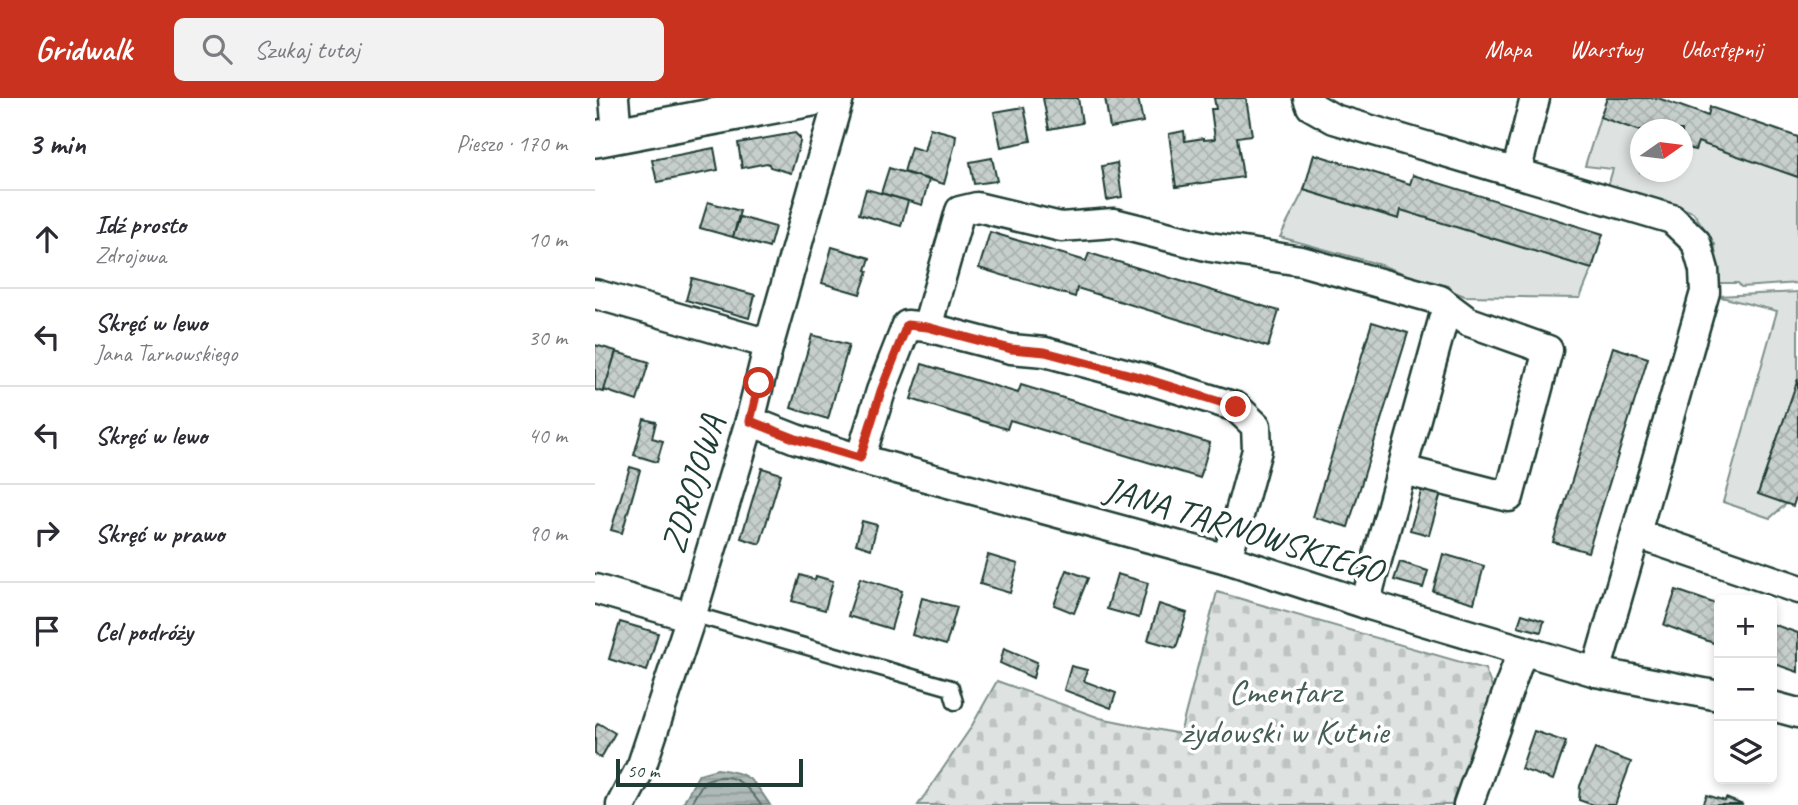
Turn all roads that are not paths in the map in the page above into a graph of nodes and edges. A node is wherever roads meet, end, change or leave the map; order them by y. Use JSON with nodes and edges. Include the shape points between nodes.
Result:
{"nodes":[{"id":1,"x":614,"y":98,"type":"edge"},
{"id":2,"x":812,"y":98,"type":"edge"},
{"id":3,"x":839,"y":98,"type":"edge"},
{"id":4,"x":1308,"y":98,"type":"edge"},
{"id":5,"x":1535,"y":98,"type":"edge"},
{"id":6,"x":606,"y":137,"type":"edge"},
{"id":7,"x":1516,"y":173,"type":"junction"},
{"id":8,"x":595,"y":294,"type":"edge"},
{"id":9,"x":1447,"y":306,"type":"junction"},
{"id":10,"x":927,"y":327,"type":"junction"},
{"id":11,"x":769,"y":344,"type":"junction"},
{"id":12,"x":750,"y":421,"type":"junction"},
{"id":13,"x":860,"y":458,"type":"junction"},
{"id":14,"x":1403,"y":470,"type":"junction"},
{"id":15,"x":1637,"y":534,"type":"junction"},
{"id":16,"x":1227,"y":559,"type":"junction"},
{"id":17,"x":595,"y":589,"type":"edge"},
{"id":18,"x":1798,"y":589,"type":"edge"},
{"id":19,"x":1366,"y":604,"type":"junction"},
{"id":20,"x":692,"y":615,"type":"junction"},
{"id":21,"x":1522,"y":651,"type":"junction"},
{"id":22,"x":1596,"y":672,"type":"junction"},
{"id":23,"x":1714,"y":695,"type":"edge"},
{"id":24,"x":955,"y":702,"type":"dead end"},
{"id":25,"x":1777,"y":707,"type":"edge"},
{"id":26,"x":1798,"y":713,"type":"edge"},
{"id":27,"x":621,"y":805,"type":"edge"},
{"id":28,"x":1468,"y":805,"type":"edge"}],
"edges":[{"from":1,"to":6,"type":"street"},
{"from":2,"to":6,"type":"street"},
{"from":3,"to":11,"type":"street","name":"ZDROJOWA"},
{"from":4,"to":7,"type":"street","via":[[1311,106],[1334,119]]},
{"from":5,"to":7,"type":"street"},
{"from":7,"to":15,"type":"street","via":[[1672,219],[1696,242],[1705,292]]},
{"from":8,"to":11,"type":"street"},
{"from":9,"to":10,"type":"street","via":[[1440,300],[1301,261],[1210,247],[1114,223],[1061,227],[977,207],[960,211]]},
{"from":9,"to":14,"type":"street"},
{"from":9,"to":14,"type":"street","via":[[1467,321],[1548,351],[1509,497]]},
{"from":10,"to":13,"type":"street","via":[[907,325]]},
{"from":10,"to":16,"type":"street","via":[[1011,349],[1045,352],[1236,407],[1256,426],[1258,450]]},
{"from":11,"to":12,"type":"street","name":"ZDROJOWA"},
{"from":12,"to":13,"type":"street","name":"JANA TARNOWSKIEGO"},
{"from":12,"to":20,"type":"street","name":"ZDROJOWA"},
{"from":13,"to":16,"type":"street","name":"JANA TARNOWSKIEGO"},
{"from":14,"to":19,"type":"street"},
{"from":15,"to":18,"type":"street"},
{"from":15,"to":22,"type":"street"},
{"from":16,"to":19,"type":"street","name":"JANA TARNOWSKIEGO"},
{"from":17,"to":20,"type":"street"},
{"from":19,"to":21,"type":"street","name":"JANA TARNOWSKIEGO"},
{"from":20,"to":24,"type":"lane","via":[[951,688]]},
{"from":20,"to":27,"type":"street","name":"ZDROJOWA","via":[[642,765]]},
{"from":21,"to":22,"type":"street","name":"JANA TARNOWSKIEGO"},
{"from":21,"to":28,"type":"street"},
{"from":22,"to":23,"type":"street","name":"JANA TARNOWSKIEGO"},
{"from":25,"to":26,"type":"street"}]}
